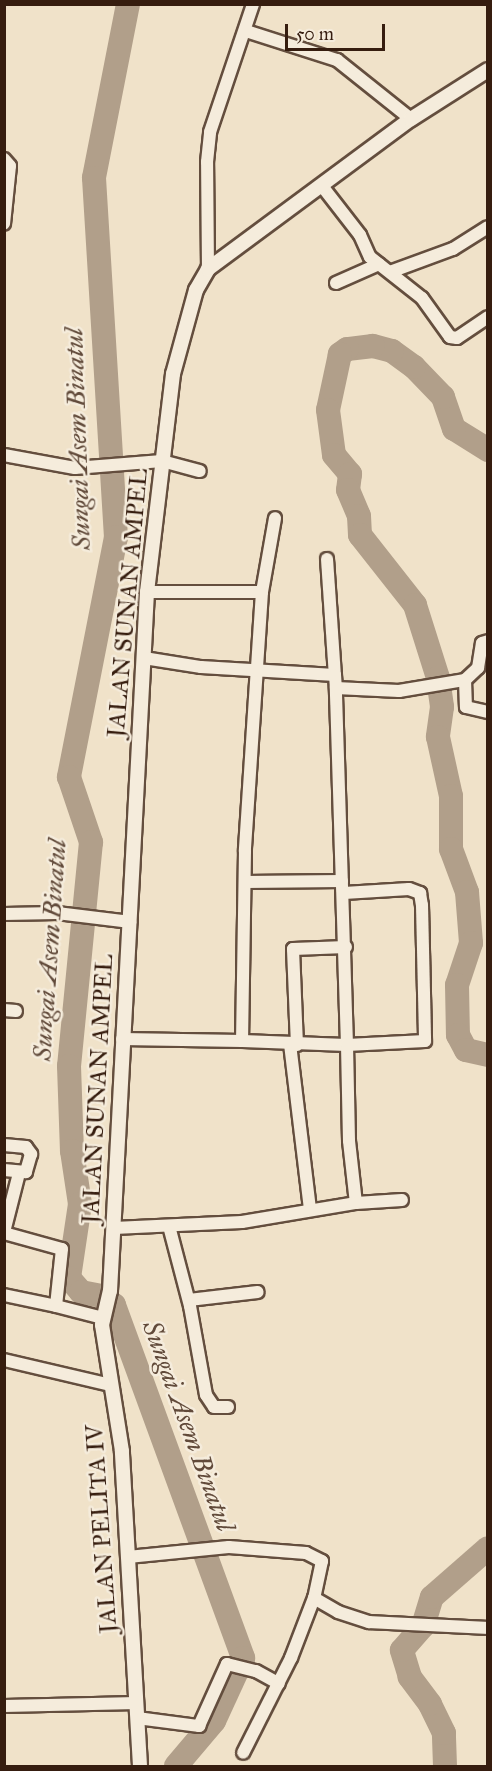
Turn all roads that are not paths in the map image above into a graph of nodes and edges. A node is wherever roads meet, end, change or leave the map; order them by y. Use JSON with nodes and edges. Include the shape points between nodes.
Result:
{"nodes":[{"id":1,"x":253,"y":4,"type":"edge"},
{"id":2,"x":246,"y":31,"type":"junction"},
{"id":3,"x":488,"y":70,"type":"edge"},
{"id":4,"x":411,"y":119,"type":"junction"},
{"id":5,"x":4,"y":159,"type":"edge"},
{"id":6,"x":322,"y":186,"type":"junction"},
{"id":7,"x":4,"y":224,"type":"edge"},
{"id":8,"x":488,"y":226,"type":"edge"},
{"id":9,"x":379,"y":264,"type":"junction"},
{"id":10,"x":208,"y":269,"type":"junction"},
{"id":11,"x":390,"y":272,"type":"junction"},
{"id":12,"x":336,"y":283,"type":"dead end"},
{"id":13,"x":488,"y":317,"type":"edge"},
{"id":14,"x":4,"y":456,"type":"edge"},
{"id":15,"x":162,"y":461,"type":"junction"},
{"id":16,"x":201,"y":471,"type":"dead end"},
{"id":17,"x":275,"y":518,"type":"dead end"},
{"id":18,"x":327,"y":559,"type":"dead end"},
{"id":19,"x":147,"y":592,"type":"junction"},
{"id":20,"x":262,"y":592,"type":"junction"},
{"id":21,"x":488,"y":641,"type":"edge"},
{"id":22,"x":144,"y":658,"type":"junction"},
{"id":23,"x":260,"y":671,"type":"junction"},
{"id":24,"x":465,"y":680,"type":"junction"},
{"id":25,"x":336,"y":682,"type":"junction"},
{"id":26,"x":488,"y":712,"type":"edge"},
{"id":27,"x":245,"y":882,"type":"junction"},
{"id":28,"x":343,"y":887,"type":"junction"},
{"id":29,"x":4,"y":914,"type":"edge"},
{"id":30,"x":130,"y":922,"type":"junction"},
{"id":31,"x":346,"y":947,"type":"junction"},
{"id":32,"x":122,"y":1039,"type":"junction"},
{"id":33,"x":242,"y":1041,"type":"junction"},
{"id":34,"x":293,"y":1045,"type":"junction"},
{"id":35,"x":347,"y":1045,"type":"junction"},
{"id":36,"x":4,"y":1145,"type":"edge"},
{"id":37,"x":4,"y":1170,"type":"edge"},
{"id":38,"x":20,"y":1173,"type":"junction"},
{"id":39,"x":402,"y":1200,"type":"dead end"},
{"id":40,"x":356,"y":1203,"type":"junction"},
{"id":41,"x":310,"y":1210,"type":"junction"},
{"id":42,"x":169,"y":1226,"type":"junction"},
{"id":43,"x":114,"y":1228,"type":"junction"},
{"id":44,"x":4,"y":1233,"type":"edge"},
{"id":45,"x":110,"y":1291,"type":"joint"},
{"id":46,"x":258,"y":1292,"type":"dead end"},
{"id":47,"x":4,"y":1295,"type":"edge"},
{"id":48,"x":189,"y":1300,"type":"junction"},
{"id":49,"x":56,"y":1306,"type":"junction"},
{"id":50,"x":104,"y":1314,"type":"junction"},
{"id":51,"x":4,"y":1360,"type":"edge"},
{"id":52,"x":111,"y":1385,"type":"junction"},
{"id":53,"x":228,"y":1407,"type":"dead end"},
{"id":54,"x":128,"y":1557,"type":"junction"},
{"id":55,"x":314,"y":1598,"type":"junction"},
{"id":56,"x":488,"y":1628,"type":"edge"},
{"id":57,"x":279,"y":1684,"type":"junction"},
{"id":58,"x":136,"y":1703,"type":"junction"},
{"id":59,"x":4,"y":1706,"type":"edge"},
{"id":60,"x":137,"y":1718,"type":"junction"},
{"id":61,"x":243,"y":1753,"type":"dead end"},
{"id":62,"x":140,"y":1767,"type":"edge"}],
"edges":[{"from":1,"to":2,"type":"street"},
{"from":2,"to":4,"type":"street","via":[[337,60]]},
{"from":2,"to":10,"type":"street","via":[[210,132]]},
{"from":3,"to":4,"type":"street","name":"JALAN SUNAN AMPEL"},
{"from":4,"to":6,"type":"street","name":"JALAN SUNAN AMPEL"},
{"from":5,"to":7,"type":"street","via":[[10,166]]},
{"from":6,"to":9,"type":"street"},
{"from":6,"to":10,"type":"street","name":"JALAN SUNAN AMPEL"},
{"from":8,"to":11,"type":"street","via":[[453,249]]},
{"from":9,"to":11,"type":"street"},
{"from":9,"to":12,"type":"street"},
{"from":10,"to":15,"type":"street","name":"JALAN SUNAN AMPEL","via":[[196,290],[173,374]]},
{"from":11,"to":13,"type":"street","via":[[422,298],[450,337],[457,338]]},
{"from":14,"to":15,"type":"street","via":[[75,468]]},
{"from":15,"to":16,"type":"street"},
{"from":15,"to":19,"type":"street","name":"JALAN SUNAN AMPEL"},
{"from":17,"to":20,"type":"street"},
{"from":18,"to":25,"type":"street"},
{"from":19,"to":20,"type":"street"},
{"from":19,"to":22,"type":"street","name":"JALAN SUNAN AMPEL"},
{"from":20,"to":23,"type":"street"},
{"from":21,"to":24,"type":"street","via":[[482,643],[478,668]]},
{"from":22,"to":23,"type":"street"},
{"from":22,"to":30,"type":"street","name":"JALAN SUNAN AMPEL"},
{"from":23,"to":25,"type":"street"},
{"from":23,"to":27,"type":"street"},
{"from":24,"to":25,"type":"street","via":[[399,691]]},
{"from":24,"to":26,"type":"street","via":[[466,707]]},
{"from":25,"to":28,"type":"street"},
{"from":27,"to":28,"type":"street"},
{"from":27,"to":33,"type":"street"},
{"from":28,"to":31,"type":"street"},
{"from":28,"to":35,"type":"street","via":[[420,893],[426,1032],[425,1041],[418,1044]]},
{"from":29,"to":30,"type":"street","via":[[74,914]]},
{"from":30,"to":32,"type":"street","name":"JALAN SUNAN AMPEL"},
{"from":31,"to":34,"type":"street","via":[[293,949]]},
{"from":31,"to":35,"type":"street"},
{"from":32,"to":33,"type":"street"},
{"from":32,"to":43,"type":"street","name":"JALAN SUNAN AMPEL"},
{"from":33,"to":34,"type":"street"},
{"from":34,"to":35,"type":"street"},
{"from":34,"to":41,"type":"street"},
{"from":35,"to":40,"type":"street"},
{"from":36,"to":38,"type":"street","via":[[29,1150],[30,1168]]},
{"from":37,"to":38,"type":"street"},
{"from":38,"to":44,"type":"street"},
{"from":39,"to":40,"type":"street"},
{"from":40,"to":41,"type":"street"},
{"from":41,"to":42,"type":"street","via":[[259,1220]]},
{"from":42,"to":43,"type":"street"},
{"from":42,"to":48,"type":"street"},
{"from":43,"to":45,"type":"street","name":"JALAN SUNAN AMPEL"},
{"from":44,"to":49,"type":"street","via":[[62,1249]]},
{"from":45,"to":50,"type":"street","name":"JALAN PELITA IV"},
{"from":46,"to":48,"type":"street"},
{"from":47,"to":49,"type":"street"},
{"from":48,"to":53,"type":"street","via":[[206,1395],[214,1407]]},
{"from":49,"to":50,"type":"street"},
{"from":50,"to":52,"type":"street","name":"JALAN PELITA IV"},
{"from":51,"to":52,"type":"street"},
{"from":52,"to":54,"type":"street","name":"JALAN PELITA IV","via":[[122,1451]]},
{"from":54,"to":55,"type":"street","via":[[229,1546],[320,1557],[322,1566]]},
{"from":54,"to":58,"type":"street","name":"JALAN PELITA IV"},
{"from":55,"to":56,"type":"street","via":[[354,1617],[402,1625]]},
{"from":55,"to":57,"type":"street"},
{"from":57,"to":60,"type":"street","via":[[240,1668],[223,1666],[198,1727]]},
{"from":57,"to":61,"type":"street"},
{"from":58,"to":59,"type":"street"},
{"from":58,"to":60,"type":"street","name":"JALAN PELITA IV"},
{"from":60,"to":62,"type":"street","name":"JALAN PELITA IV"}]}
